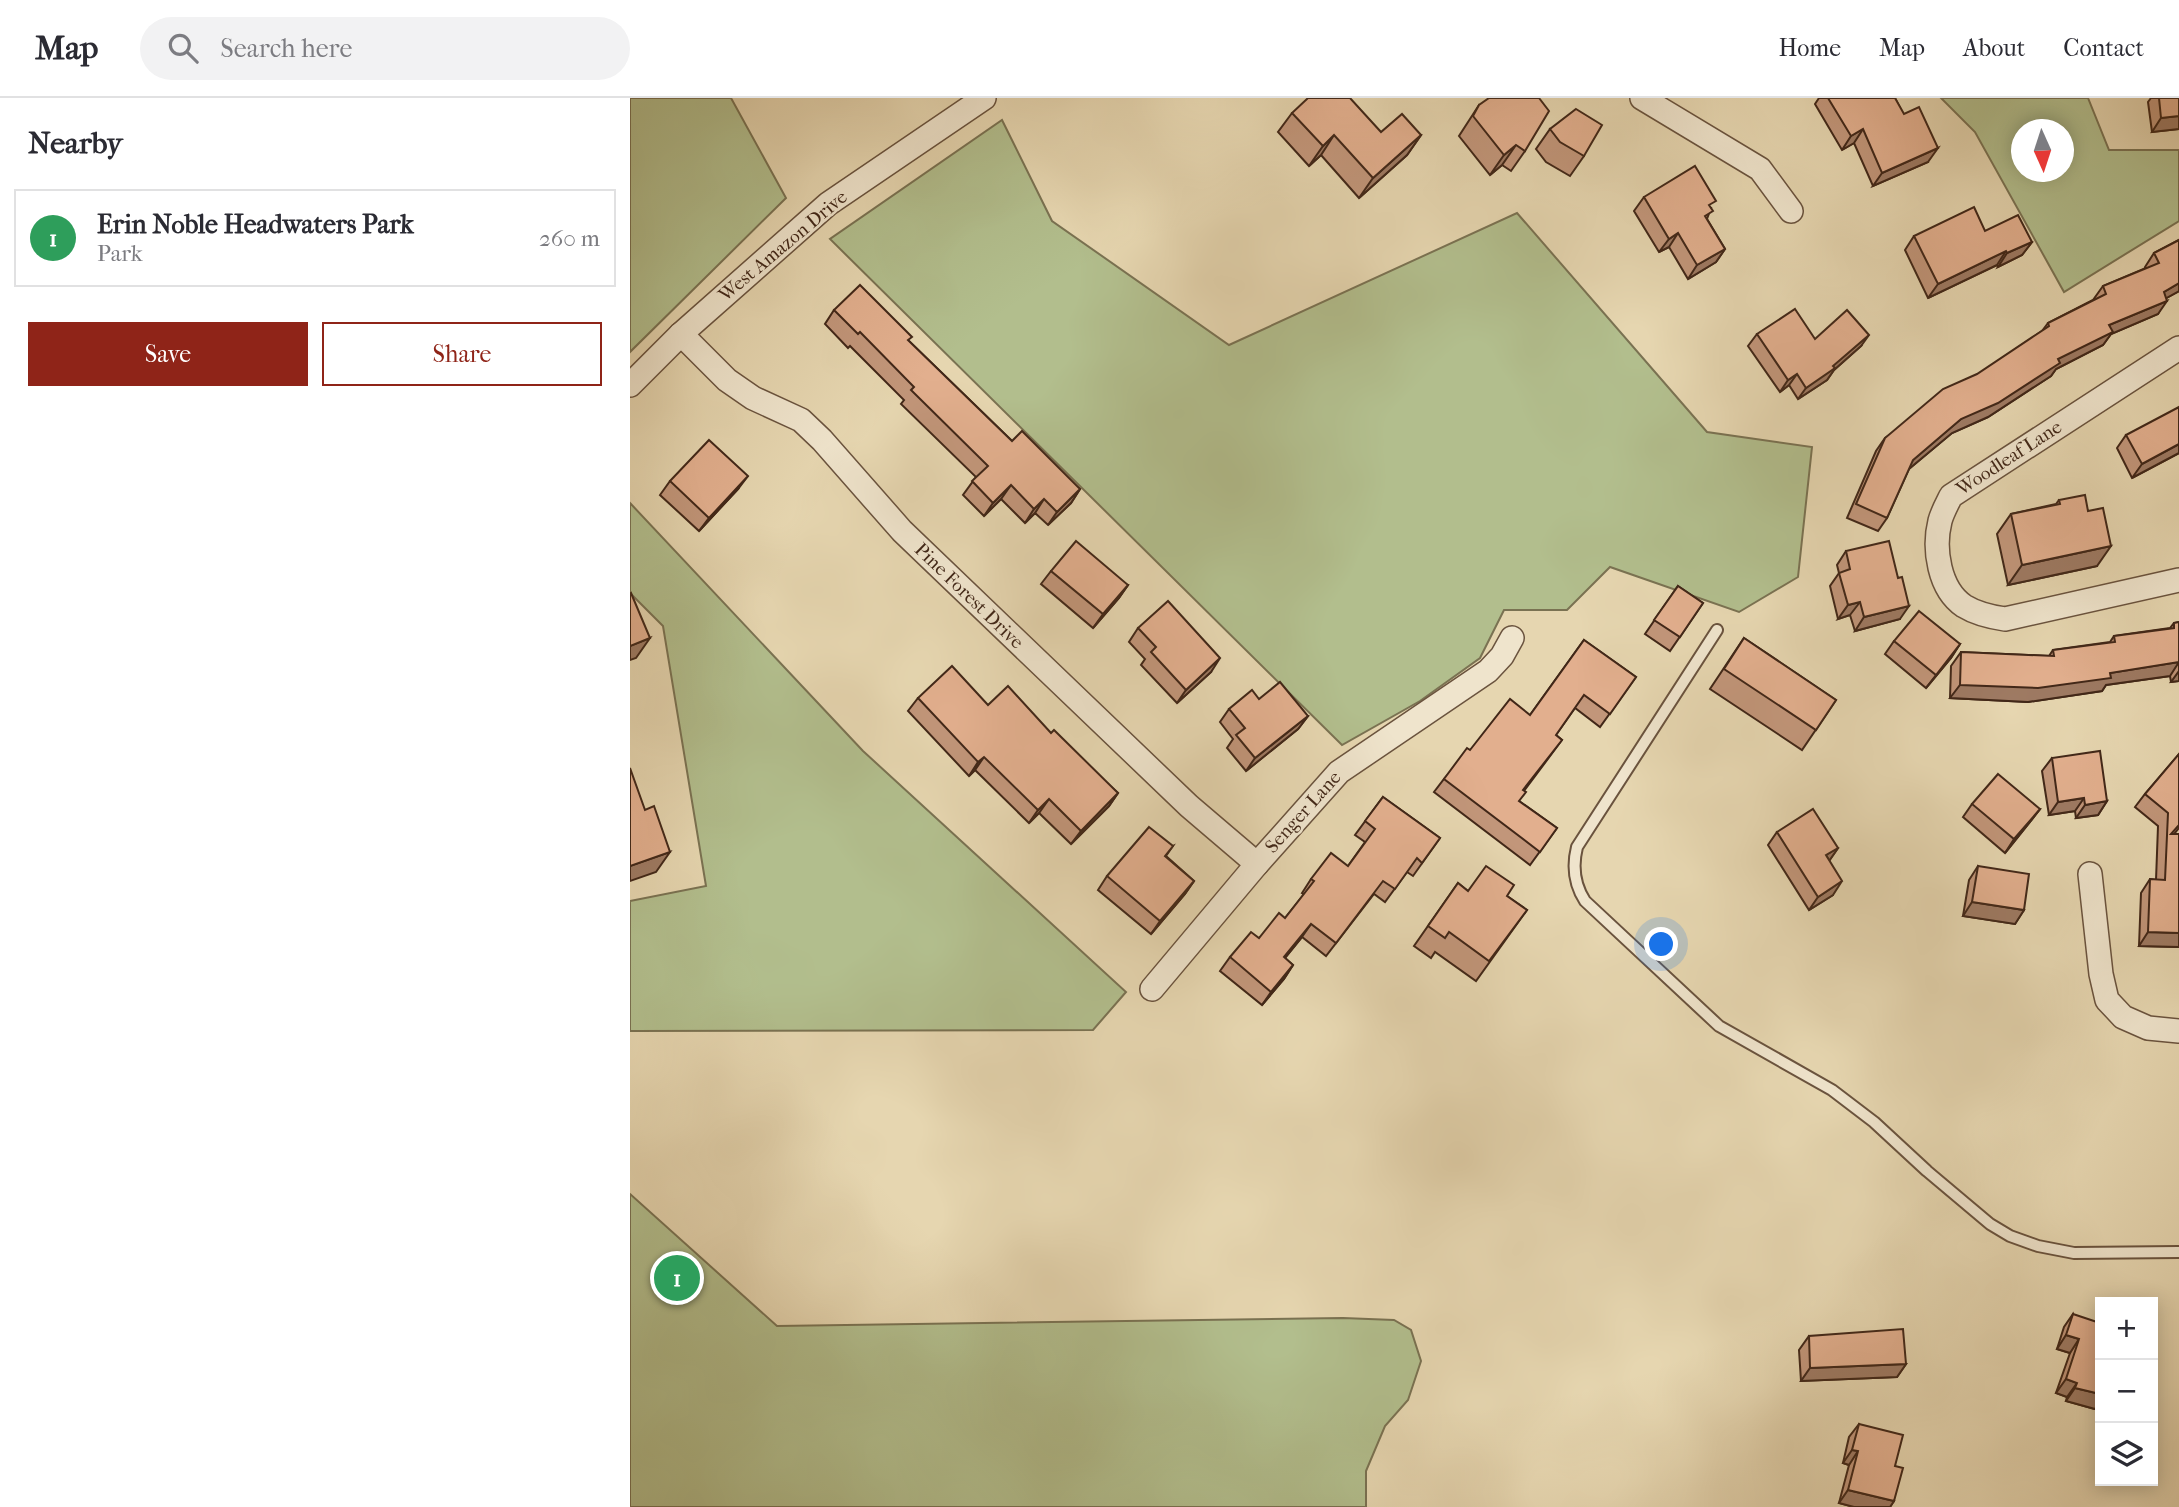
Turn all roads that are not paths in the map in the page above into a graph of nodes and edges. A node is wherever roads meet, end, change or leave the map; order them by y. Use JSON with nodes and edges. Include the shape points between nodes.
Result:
{"nodes":[{"id":1,"x":984,"y":98,"type":"edge"},
{"id":2,"x":1642,"y":98,"type":"edge"},
{"id":3,"x":1791,"y":211,"type":"dead end"},
{"id":4,"x":681,"y":334,"type":"junction"},
{"id":5,"x":2179,"y":348,"type":"edge"},
{"id":6,"x":630,"y":385,"type":"edge"},
{"id":7,"x":2179,"y":580,"type":"edge"},
{"id":8,"x":1717,"y":630,"type":"dead end"},
{"id":9,"x":1512,"y":638,"type":"dead end"},
{"id":10,"x":1256,"y":864,"type":"junction"},
{"id":11,"x":2090,"y":874,"type":"dead end"},
{"id":12,"x":1152,"y":989,"type":"dead end"},
{"id":13,"x":2179,"y":1031,"type":"edge"},
{"id":14,"x":2179,"y":1252,"type":"edge"}],
"edges":[{"from":1,"to":4,"type":"street","name":"West Amazon Drive","via":[[828,204]]},
{"from":2,"to":3,"type":"street","via":[[1760,169]]},
{"from":4,"to":6,"type":"street","name":"West Amazon Drive"},
{"from":4,"to":10,"type":"street","name":"Pine Forest Drive","via":[[727,380],[801,420],[902,531],[1189,806]]},
{"from":5,"to":7,"type":"street","name":"Woodleaf Lane","via":[[1951,496],[1937,543],[1939,567],[1962,605],[2005,619]]},
{"from":8,"to":14,"type":"lane","via":[[1577,847],[1574,873],[1585,901],[1719,1026],[1832,1090],[2010,1236],[2074,1253]]},
{"from":9,"to":10,"type":"street","name":"Senger Lane","via":[[1488,671],[1339,772]]},
{"from":10,"to":12,"type":"street","name":"Senger Lane"},
{"from":11,"to":13,"type":"street","via":[[2107,1000],[2123,1017],[2148,1028]]}]}
